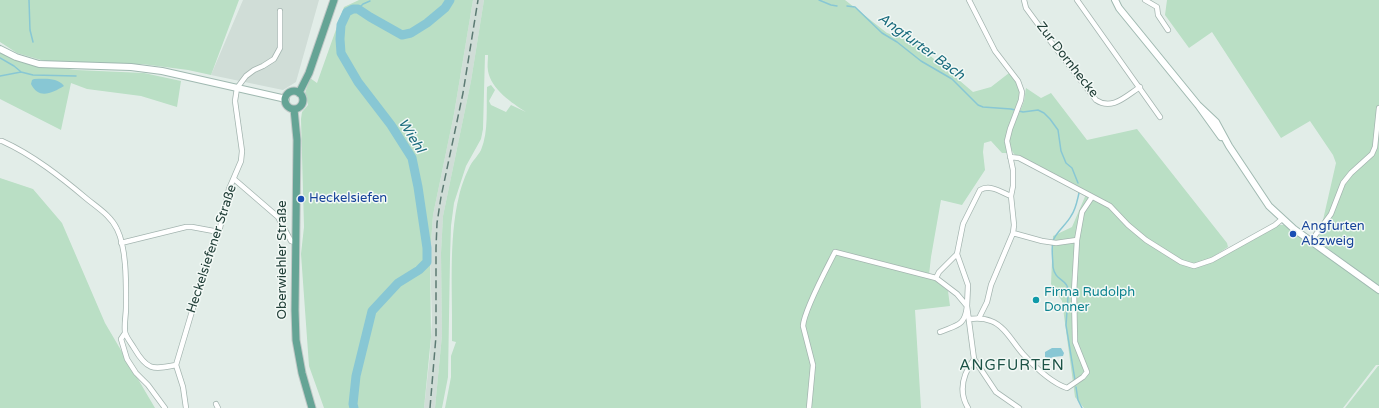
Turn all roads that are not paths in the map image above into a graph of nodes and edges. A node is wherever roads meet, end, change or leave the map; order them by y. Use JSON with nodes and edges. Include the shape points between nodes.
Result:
{"nodes":[{"id":1,"x":334,"y":0,"type":"edge"},
{"id":2,"x":969,"y":0,"type":"edge"},
{"id":3,"x":1024,"y":0,"type":"edge"},
{"id":4,"x":1077,"y":0,"type":"edge"},
{"id":5,"x":1115,"y":0,"type":"edge"},
{"id":6,"x":1146,"y":0,"type":"edge"},
{"id":7,"x":280,"y":10,"type":"dead end"},
{"id":8,"x":1168,"y":30,"type":"dead end"},
{"id":9,"x":0,"y":49,"type":"edge"},
{"id":10,"x":1140,"y":87,"type":"junction"},
{"id":11,"x":237,"y":88,"type":"junction"},
{"id":12,"x":299,"y":93,"type":"junction"},
{"id":13,"x":286,"y":99,"type":"junction"},
{"id":14,"x":1379,"y":108,"type":"edge"},
{"id":15,"x":294,"y":109,"type":"junction"},
{"id":16,"x":1160,"y":117,"type":"dead end"},
{"id":17,"x":0,"y":141,"type":"edge"},
{"id":18,"x":1010,"y":157,"type":"junction"},
{"id":19,"x":234,"y":179,"type":"junction"},
{"id":20,"x":1011,"y":196,"type":"junction"},
{"id":21,"x":1092,"y":197,"type":"junction"},
{"id":22,"x":1282,"y":219,"type":"junction"},
{"id":23,"x":219,"y":232,"type":"junction"},
{"id":24,"x":1013,"y":233,"type":"junction"},
{"id":25,"x":1077,"y":240,"type":"junction"},
{"id":26,"x":1311,"y":241,"type":"junction"},
{"id":27,"x":295,"y":242,"type":"junction"},
{"id":28,"x":121,"y":243,"type":"junction"},
{"id":29,"x":957,"y":254,"type":"junction"},
{"id":30,"x":936,"y":278,"type":"junction"},
{"id":31,"x":1379,"y":290,"type":"edge"},
{"id":32,"x":967,"y":306,"type":"junction"},
{"id":33,"x":979,"y":318,"type":"junction"},
{"id":34,"x":969,"y":319,"type":"junction"},
{"id":35,"x":940,"y":332,"type":"dead end"},
{"id":36,"x":125,"y":333,"type":"junction"},
{"id":37,"x":974,"y":359,"type":"junction"},
{"id":38,"x":176,"y":365,"type":"junction"},
{"id":39,"x":164,"y":408,"type":"edge"},
{"id":40,"x":186,"y":408,"type":"edge"},
{"id":41,"x":312,"y":408,"type":"edge"},
{"id":42,"x":809,"y":408,"type":"edge"},
{"id":43,"x":968,"y":408,"type":"edge"},
{"id":44,"x":1019,"y":408,"type":"edge"}],
"edges":[{"from":1,"to":12,"type":"main road","via":[[309,73]]},
{"from":2,"to":18,"type":"street","via":[[995,51],[1021,87],[1021,100],[1007,141]]},
{"from":3,"to":10,"type":"street","name":"Zur Dornhecke","via":[[1026,8],[1096,100],[1103,104],[1113,104]]},
{"from":4,"to":10,"type":"street"},
{"from":5,"to":22,"type":"main road","via":[[1198,105],[1216,122],[1269,206]]},
{"from":6,"to":8,"type":"street","via":[[1157,7],[1158,16]]},
{"from":7,"to":11,"type":"street","via":[[280,48],[274,60],[246,76]]},
{"from":9,"to":11,"type":"main road","via":[[39,64],[131,67],[162,71]]},
{"from":10,"to":16,"type":"street"},
{"from":11,"to":13,"type":"main road"},
{"from":11,"to":19,"type":"street","name":"Heckelsiefener Straße","via":[[235,109],[242,151]]},
{"from":12,"to":13,"type":"main road","via":[[290,93]]},
{"from":12,"to":15,"type":"main road","via":[[303,97],[303,103]]},
{"from":13,"to":15,"type":"main road","via":[[287,106]]},
{"from":14,"to":26,"type":"street","via":[[1372,154],[1342,183],[1331,214]]},
{"from":15,"to":27,"type":"main road","name":"Oberwiehler Straße"},
{"from":17,"to":28,"type":"street","via":[[19,148],[37,160],[109,216],[117,229]]},
{"from":18,"to":20,"type":"street","via":[[1013,170]]},
{"from":18,"to":21,"type":"street","via":[[1019,158]]},
{"from":19,"to":23,"type":"street","name":"Heckelsiefener Straße","via":[[229,189]]},
{"from":19,"to":27,"type":"street","via":[[278,217],[289,239]]},
{"from":20,"to":24,"type":"street"},
{"from":20,"to":29,"type":"street","via":[[992,188],[984,187],[980,190],[963,224]]},
{"from":21,"to":22,"type":"street","via":[[1110,206],[1146,240],[1181,262],[1194,266],[1212,260]]},
{"from":21,"to":25,"type":"street","via":[[1082,212]]},
{"from":22,"to":26,"type":"main road"},
{"from":23,"to":28,"type":"street","via":[[186,227]]},
{"from":23,"to":38,"type":"street","name":"Heckelsiefener Straße","via":[[202,278]]},
{"from":24,"to":25,"type":"street","via":[[1056,243]]},
{"from":24,"to":33,"type":"street","via":[[990,285],[987,302]]},
{"from":25,"to":33,"type":"street","via":[[1075,342],[1086,372],[1083,377],[1067,388],[1058,385],[1023,354],[998,325]]},
{"from":26,"to":31,"type":"main road"},
{"from":27,"to":41,"type":"main road","name":"Oberwiehler Straße","via":[[296,343]]},
{"from":28,"to":36,"type":"street","via":[[126,271]]},
{"from":29,"to":30,"type":"street"},
{"from":29,"to":32,"type":"street","via":[[968,286]]},
{"from":30,"to":32,"type":"street","via":[[957,294]]},
{"from":30,"to":42,"type":"street","via":[[836,252],[803,322],[813,365]]},
{"from":32,"to":34,"type":"street"},
{"from":32,"to":35,"type":"street","via":[[965,319],[960,324]]},
{"from":33,"to":34,"type":"street"},
{"from":34,"to":37,"type":"street"},
{"from":36,"to":38,"type":"street","via":[[148,366],[159,368]]},
{"from":36,"to":39,"type":"street","via":[[121,339],[127,359]]},
{"from":37,"to":43,"type":"street","via":[[967,368],[962,382],[964,402]]},
{"from":37,"to":44,"type":"street","via":[[996,392]]},
{"from":38,"to":40,"type":"street"}]}
